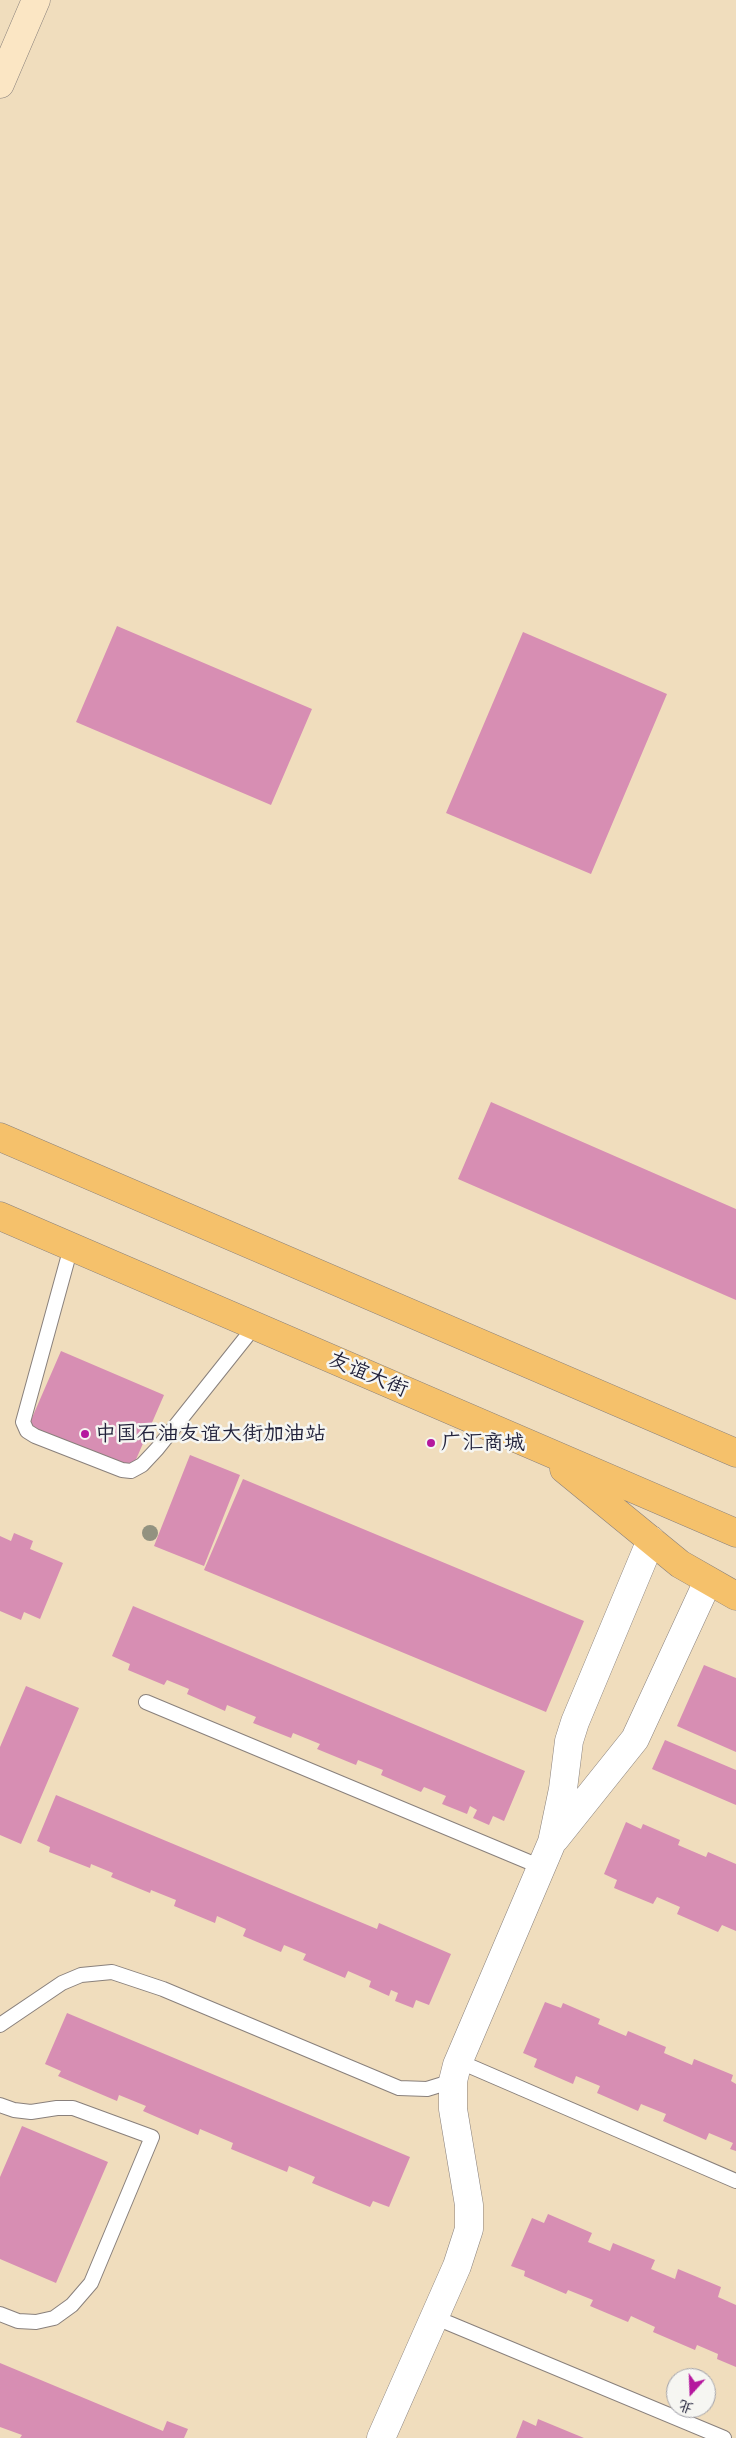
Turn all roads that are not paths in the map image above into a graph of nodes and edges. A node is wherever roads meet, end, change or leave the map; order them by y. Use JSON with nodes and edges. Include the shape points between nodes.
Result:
{"nodes":[{"id":1,"x":36,"y":0,"type":"edge"},
{"id":2,"x":0,"y":84,"type":"edge"},
{"id":3,"x":0,"y":1137,"type":"edge"},
{"id":4,"x":0,"y":1216,"type":"edge"},
{"id":5,"x":71,"y":1247,"type":"junction"},
{"id":6,"x":256,"y":1326,"type":"junction"},
{"id":7,"x":540,"y":1449,"type":"junction"},
{"id":8,"x":736,"y":1453,"type":"edge"},
{"id":9,"x":736,"y":1533,"type":"edge"},
{"id":10,"x":651,"y":1540,"type":"junction"},
{"id":11,"x":708,"y":1581,"type":"junction"},
{"id":12,"x":736,"y":1596,"type":"edge"},
{"id":13,"x":146,"y":1702,"type":"dead end"},
{"id":14,"x":552,"y":1842,"type":"junction"},
{"id":15,"x":541,"y":1868,"type":"junction"},
{"id":16,"x":0,"y":2025,"type":"edge"},
{"id":17,"x":456,"y":2071,"type":"junction"},
{"id":18,"x":0,"y":2105,"type":"edge"},
{"id":19,"x":736,"y":2181,"type":"edge"},
{"id":20,"x":0,"y":2314,"type":"edge"},
{"id":21,"x":434,"y":2317,"type":"junction"},
{"id":22,"x":381,"y":2438,"type":"edge"},
{"id":23,"x":724,"y":2438,"type":"edge"}],
"edges":[{"from":1,"to":2,"type":"street"},
{"from":3,"to":8,"type":"main road"},
{"from":4,"to":5,"type":"main road","name":"友谊大街"},
{"from":5,"to":6,"type":"main road","name":"友谊大街"},
{"from":5,"to":6,"type":"lane","via":[[23,1422],[27,1431],[36,1436],[131,1471],[158,1449]]},
{"from":6,"to":7,"type":"main road","name":"友谊大街"},
{"from":7,"to":9,"type":"main road","name":"友谊大街"},
{"from":7,"to":10,"type":"main road"},
{"from":10,"to":11,"type":"main road","via":[[680,1564]]},
{"from":10,"to":14,"type":"street","via":[[575,1722]]},
{"from":11,"to":12,"type":"main road"},
{"from":11,"to":14,"type":"street","via":[[635,1739]]},
{"from":13,"to":15,"type":"lane"},
{"from":14,"to":15,"type":"street"},
{"from":15,"to":17,"type":"street"},
{"from":16,"to":17,"type":"lane","via":[[62,1983],[81,1975],[112,1972],[163,1989],[399,2088],[427,2089]]},
{"from":17,"to":19,"type":"lane"},
{"from":17,"to":21,"type":"street","via":[[453,2109],[469,2205],[469,2229],[457,2266]]},
{"from":18,"to":20,"type":"lane","via":[[31,2112],[73,2108],[152,2137],[91,2283],[54,2318],[18,2321]]},
{"from":21,"to":22,"type":"street"},
{"from":21,"to":23,"type":"lane"}]}
